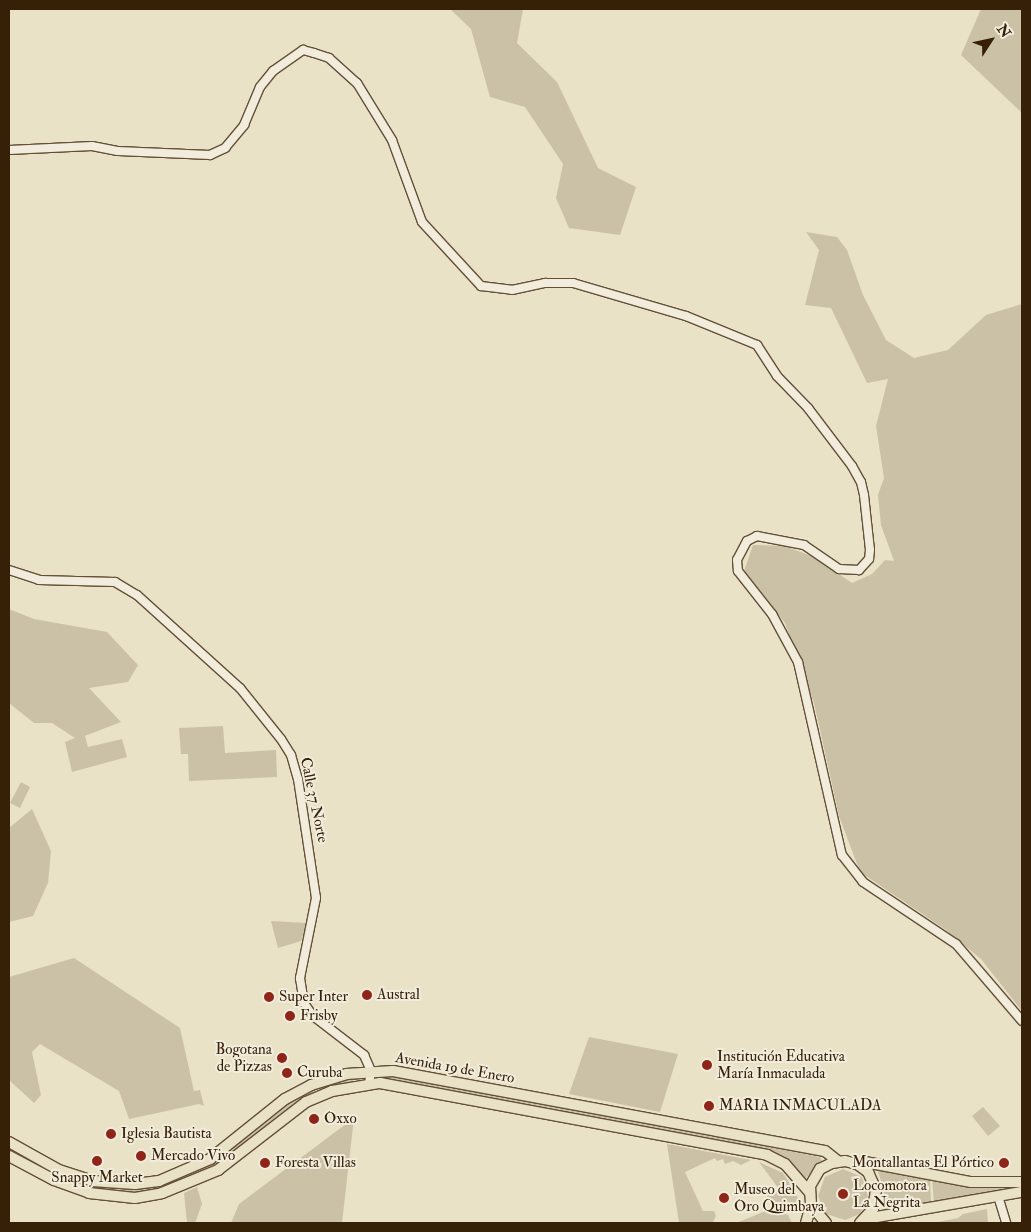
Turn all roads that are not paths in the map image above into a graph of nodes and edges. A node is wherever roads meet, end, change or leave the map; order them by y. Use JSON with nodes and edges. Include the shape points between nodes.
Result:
{"nodes":[{"id":1,"x":9,"y":150,"type":"edge"},
{"id":2,"x":9,"y":570,"type":"edge"},
{"id":3,"x":1022,"y":1021,"type":"edge"},
{"id":4,"x":371,"y":1071,"type":"junction"},
{"id":5,"x":369,"y":1084,"type":"junction"},
{"id":6,"x":9,"y":1142,"type":"edge"},
{"id":7,"x":9,"y":1156,"type":"edge"},
{"id":8,"x":838,"y":1161,"type":"junction"},
{"id":9,"x":857,"y":1164,"type":"junction"},
{"id":10,"x":1022,"y":1182,"type":"edge"},
{"id":11,"x":809,"y":1192,"type":"junction"},
{"id":12,"x":1022,"y":1192,"type":"edge"},
{"id":13,"x":998,"y":1196,"type":"junction"},
{"id":14,"x":811,"y":1205,"type":"junction"},
{"id":15,"x":862,"y":1221,"type":"edge"},
{"id":16,"x":806,"y":1223,"type":"edge"},
{"id":17,"x":826,"y":1223,"type":"edge"},
{"id":18,"x":1006,"y":1223,"type":"edge"}],
"edges":[{"from":1,"to":3,"type":"street","via":[[92,146],[118,151],[210,155],[224,148],[244,125],[260,87],[273,71],[303,50],[329,58],[357,83],[392,140],[422,222],[481,286],[512,290],[545,283],[573,283],[686,316],[757,345],[777,376],[812,413],[852,466],[863,488],[870,550],[863,568],[845,571],[804,545],[757,536],[747,541],[737,560],[738,571],[772,614],[798,662],[842,854],[863,882],[956,944]]},
{"from":2,"to":4,"type":"street","name":"Calle 37 Norte","via":[[39,580],[115,582],[137,595],[240,688],[281,739],[291,755],[298,778],[316,898],[300,978],[304,1003],[312,1015],[364,1056]]},
{"from":4,"to":5,"type":"street"},
{"from":4,"to":6,"type":"main road","name":"Avenida 19 de Enero","via":[[328,1078],[300,1090],[210,1159],[159,1181],[135,1184],[92,1181],[58,1170]]},
{"from":4,"to":8,"type":"main road","name":"Avenida 19 de Enero","via":[[392,1071],[825,1151]]},
{"from":5,"to":7,"type":"main road","name":"Avenida 19 de Enero","via":[[332,1091],[306,1102],[218,1170],[162,1193],[136,1198],[89,1193],[54,1180]]},
{"from":5,"to":11,"type":"main road","name":"Avenida 19 de Enero","via":[[401,1086],[767,1155],[785,1164]]},
{"from":8,"to":9,"type":"main road","name":"Avenida 19 de Enero"},
{"from":8,"to":11,"type":"main road","via":[[820,1169]]},
{"from":9,"to":10,"type":"main road","name":"Avenida 19 de Enero","via":[[865,1162],[971,1182]]},
{"from":9,"to":15,"type":"main road","via":[[872,1178],[876,1190],[875,1203]]},
{"from":11,"to":14,"type":"main road"},
{"from":12,"to":13,"type":"main road"},
{"from":13,"to":15,"type":"main road"},
{"from":13,"to":18,"type":"street"},
{"from":14,"to":16,"type":"main road"},
{"from":14,"to":17,"type":"main road"}]}
